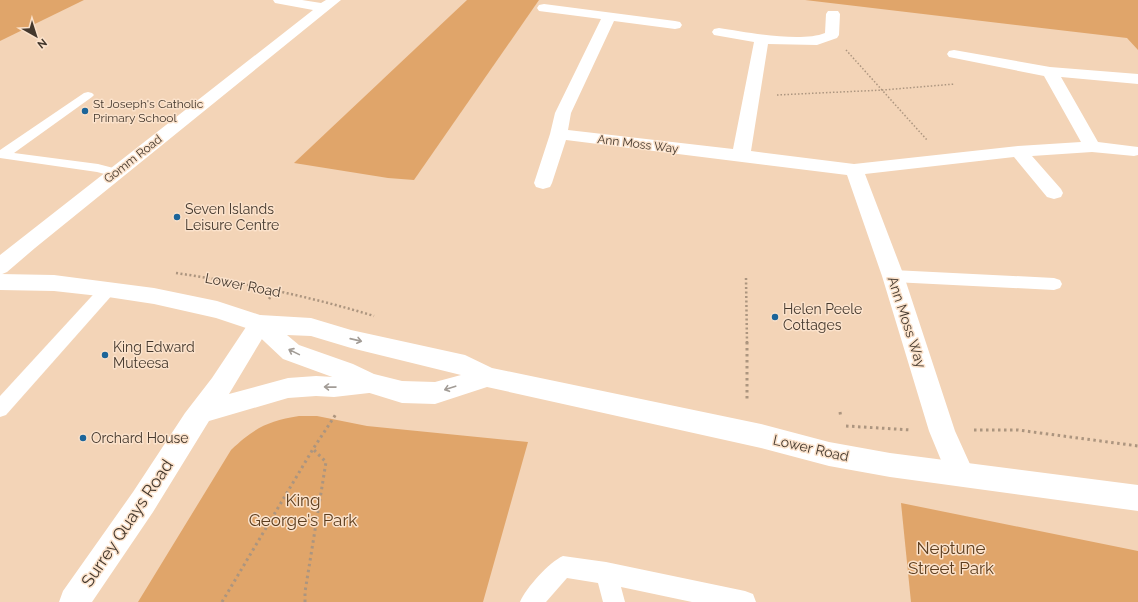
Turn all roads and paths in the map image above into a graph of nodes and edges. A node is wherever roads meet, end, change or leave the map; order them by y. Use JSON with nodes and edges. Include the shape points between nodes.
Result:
{"nodes":[{"id":1,"x":280,"y":0,"type":"edge"},
{"id":2,"x":329,"y":4,"type":"edge"},
{"id":3,"x":544,"y":8,"type":"dead end"},
{"id":4,"x":833,"y":14,"type":"dead end"},
{"id":5,"x":609,"y":16,"type":"junction"},
{"id":6,"x":675,"y":25,"type":"dead end"},
{"id":7,"x":719,"y":32,"type":"dead end"},
{"id":8,"x":832,"y":35,"type":"junction"},
{"id":9,"x":762,"y":39,"type":"junction"},
{"id":10,"x":954,"y":54,"type":"dead end"},
{"id":11,"x":1050,"y":72,"type":"junction"},
{"id":12,"x":1138,"y":80,"type":"edge"},
{"id":13,"x":955,"y":84,"type":"dead end"},
{"id":14,"x":883,"y":90,"type":"junction"},
{"id":15,"x":88,"y":95,"type":"dead end"},
{"id":16,"x":752,"y":96,"type":"junction"},
{"id":17,"x":559,"y":134,"type":"junction"},
{"id":18,"x":1092,"y":147,"type":"junction"},
{"id":19,"x":1018,"y":151,"type":"junction"},
{"id":20,"x":1134,"y":151,"type":"dead end"},
{"id":21,"x":741,"y":155,"type":"junction"},
{"id":22,"x":944,"y":158,"type":"junction"},
{"id":23,"x":854,"y":170,"type":"junction"},
{"id":24,"x":116,"y":173,"type":"junction"},
{"id":25,"x":543,"y":183,"type":"dead end"},
{"id":26,"x":1054,"y":193,"type":"dead end"},
{"id":27,"x":0,"y":267,"type":"edge"},
{"id":28,"x":168,"y":272,"type":"dead end"},
{"id":29,"x":893,"y":276,"type":"junction"},
{"id":30,"x":746,"y":278,"type":"dead end"},
{"id":31,"x":0,"y":282,"type":"edge"},
{"id":32,"x":1054,"y":284,"type":"dead end"},
{"id":33,"x":108,"y":288,"type":"junction"},
{"id":34,"x":275,"y":290,"type":"junction"},
{"id":35,"x":268,"y":302,"type":"dead end"},
{"id":36,"x":260,"y":324,"type":"junction"},
{"id":37,"x":401,"y":350,"type":"junction"},
{"id":38,"x":487,"y":376,"type":"junction"},
{"id":39,"x":369,"y":383,"type":"junction"},
{"id":40,"x":747,"y":399,"type":"dead end"},
{"id":41,"x":0,"y":409,"type":"edge"},
{"id":42,"x":338,"y":410,"type":"dead end"},
{"id":43,"x":202,"y":412,"type":"junction"},
{"id":44,"x":840,"y":412,"type":"dead end"},
{"id":45,"x":840,"y":418,"type":"dead end"},
{"id":46,"x":968,"y":430,"type":"dead end"},
{"id":47,"x":1138,"y":446,"type":"edge"},
{"id":48,"x":314,"y":449,"type":"junction"},
{"id":49,"x":960,"y":473,"type":"junction"},
{"id":50,"x":1138,"y":498,"type":"edge"},
{"id":51,"x":606,"y":573,"type":"junction"},
{"id":52,"x":74,"y":602,"type":"edge"},
{"id":53,"x":222,"y":602,"type":"edge"},
{"id":54,"x":305,"y":602,"type":"edge"},
{"id":55,"x":531,"y":602,"type":"edge"},
{"id":56,"x":614,"y":602,"type":"edge"},
{"id":57,"x":745,"y":602,"type":"edge"}],
"edges":[{"from":1,"to":2,"type":"street","name":"Gomm Road"},
{"from":2,"to":24,"type":"street","name":"Gomm Road"},
{"from":3,"to":5,"type":"street"},
{"from":4,"to":8,"type":"street"},
{"from":5,"to":6,"type":"street"},
{"from":5,"to":17,"type":"street","via":[[563,113]]},
{"from":7,"to":9,"type":"street"},
{"from":8,"to":9,"type":"street","via":[[817,41]]},
{"from":8,"to":14,"type":"path"},
{"from":9,"to":16,"type":"street"},
{"from":10,"to":11,"type":"street"},
{"from":11,"to":12,"type":"street"},
{"from":11,"to":18,"type":"street"},
{"from":13,"to":14,"type":"path"},
{"from":14,"to":16,"type":"path"},
{"from":14,"to":22,"type":"path"},
{"from":15,"to":24,"type":"lane","via":[[2,155],[98,168]]},
{"from":16,"to":21,"type":"street"},
{"from":17,"to":21,"type":"street","name":"Ann Moss Way"},
{"from":17,"to":25,"type":"street"},
{"from":18,"to":19,"type":"street","name":"Ann Moss Way"},
{"from":18,"to":20,"type":"street","name":"Ann Moss Way"},
{"from":19,"to":22,"type":"street","name":"Ann Moss Way"},
{"from":19,"to":26,"type":"street"},
{"from":21,"to":23,"type":"street","name":"Ann Moss Way"},
{"from":22,"to":23,"type":"street","name":"Ann Moss Way"},
{"from":23,"to":29,"type":"street","name":"Ann Moss Way"},
{"from":24,"to":27,"type":"street","name":"Gomm Road"},
{"from":28,"to":34,"type":"path","name":"Lower Road"},
{"from":29,"to":32,"type":"lane"},
{"from":29,"to":49,"type":"street","name":"Ann Moss Way","via":[[942,431]]},
{"from":30,"to":40,"type":"path"},
{"from":31,"to":33,"type":"street","name":"Lower Road"},
{"from":33,"to":36,"type":"street","name":"Lower Road","via":[[218,310]]},
{"from":33,"to":41,"type":"lane"},
{"from":34,"to":35,"type":"path"},
{"from":34,"to":37,"type":"path","name":"Lower Road","via":[[340,305],[387,320]]},
{"from":36,"to":37,"type":"street","one_way":true,"via":[[311,327]]},
{"from":39,"to":36,"type":"street","one_way":true,"via":[[344,370],[291,352]]},
{"from":36,"to":43,"type":"street","name":"Surrey Quays Road"},
{"from":37,"to":38,"type":"street","via":[[465,364]]},
{"from":38,"to":39,"type":"street","one_way":true,"via":[[435,393],[402,392]]},
{"from":38,"to":49,"type":"street","name":"Lower Road","via":[[762,436],[829,454]]},
{"from":39,"to":43,"type":"street","one_way":true,"via":[[288,388]]},
{"from":42,"to":48,"type":"path"},
{"from":43,"to":52,"type":"street","name":"Surrey Quays Road"},
{"from":44,"to":45,"type":"path"},
{"from":46,"to":47,"type":"path","via":[[1018,430]]},
{"from":48,"to":53,"type":"path"},
{"from":48,"to":54,"type":"path","via":[[326,462]]},
{"from":49,"to":50,"type":"street","name":"Lower Road"},
{"from":51,"to":55,"type":"lane","via":[[563,567]]},
{"from":51,"to":56,"type":"lane"},
{"from":51,"to":57,"type":"lane"}]}
